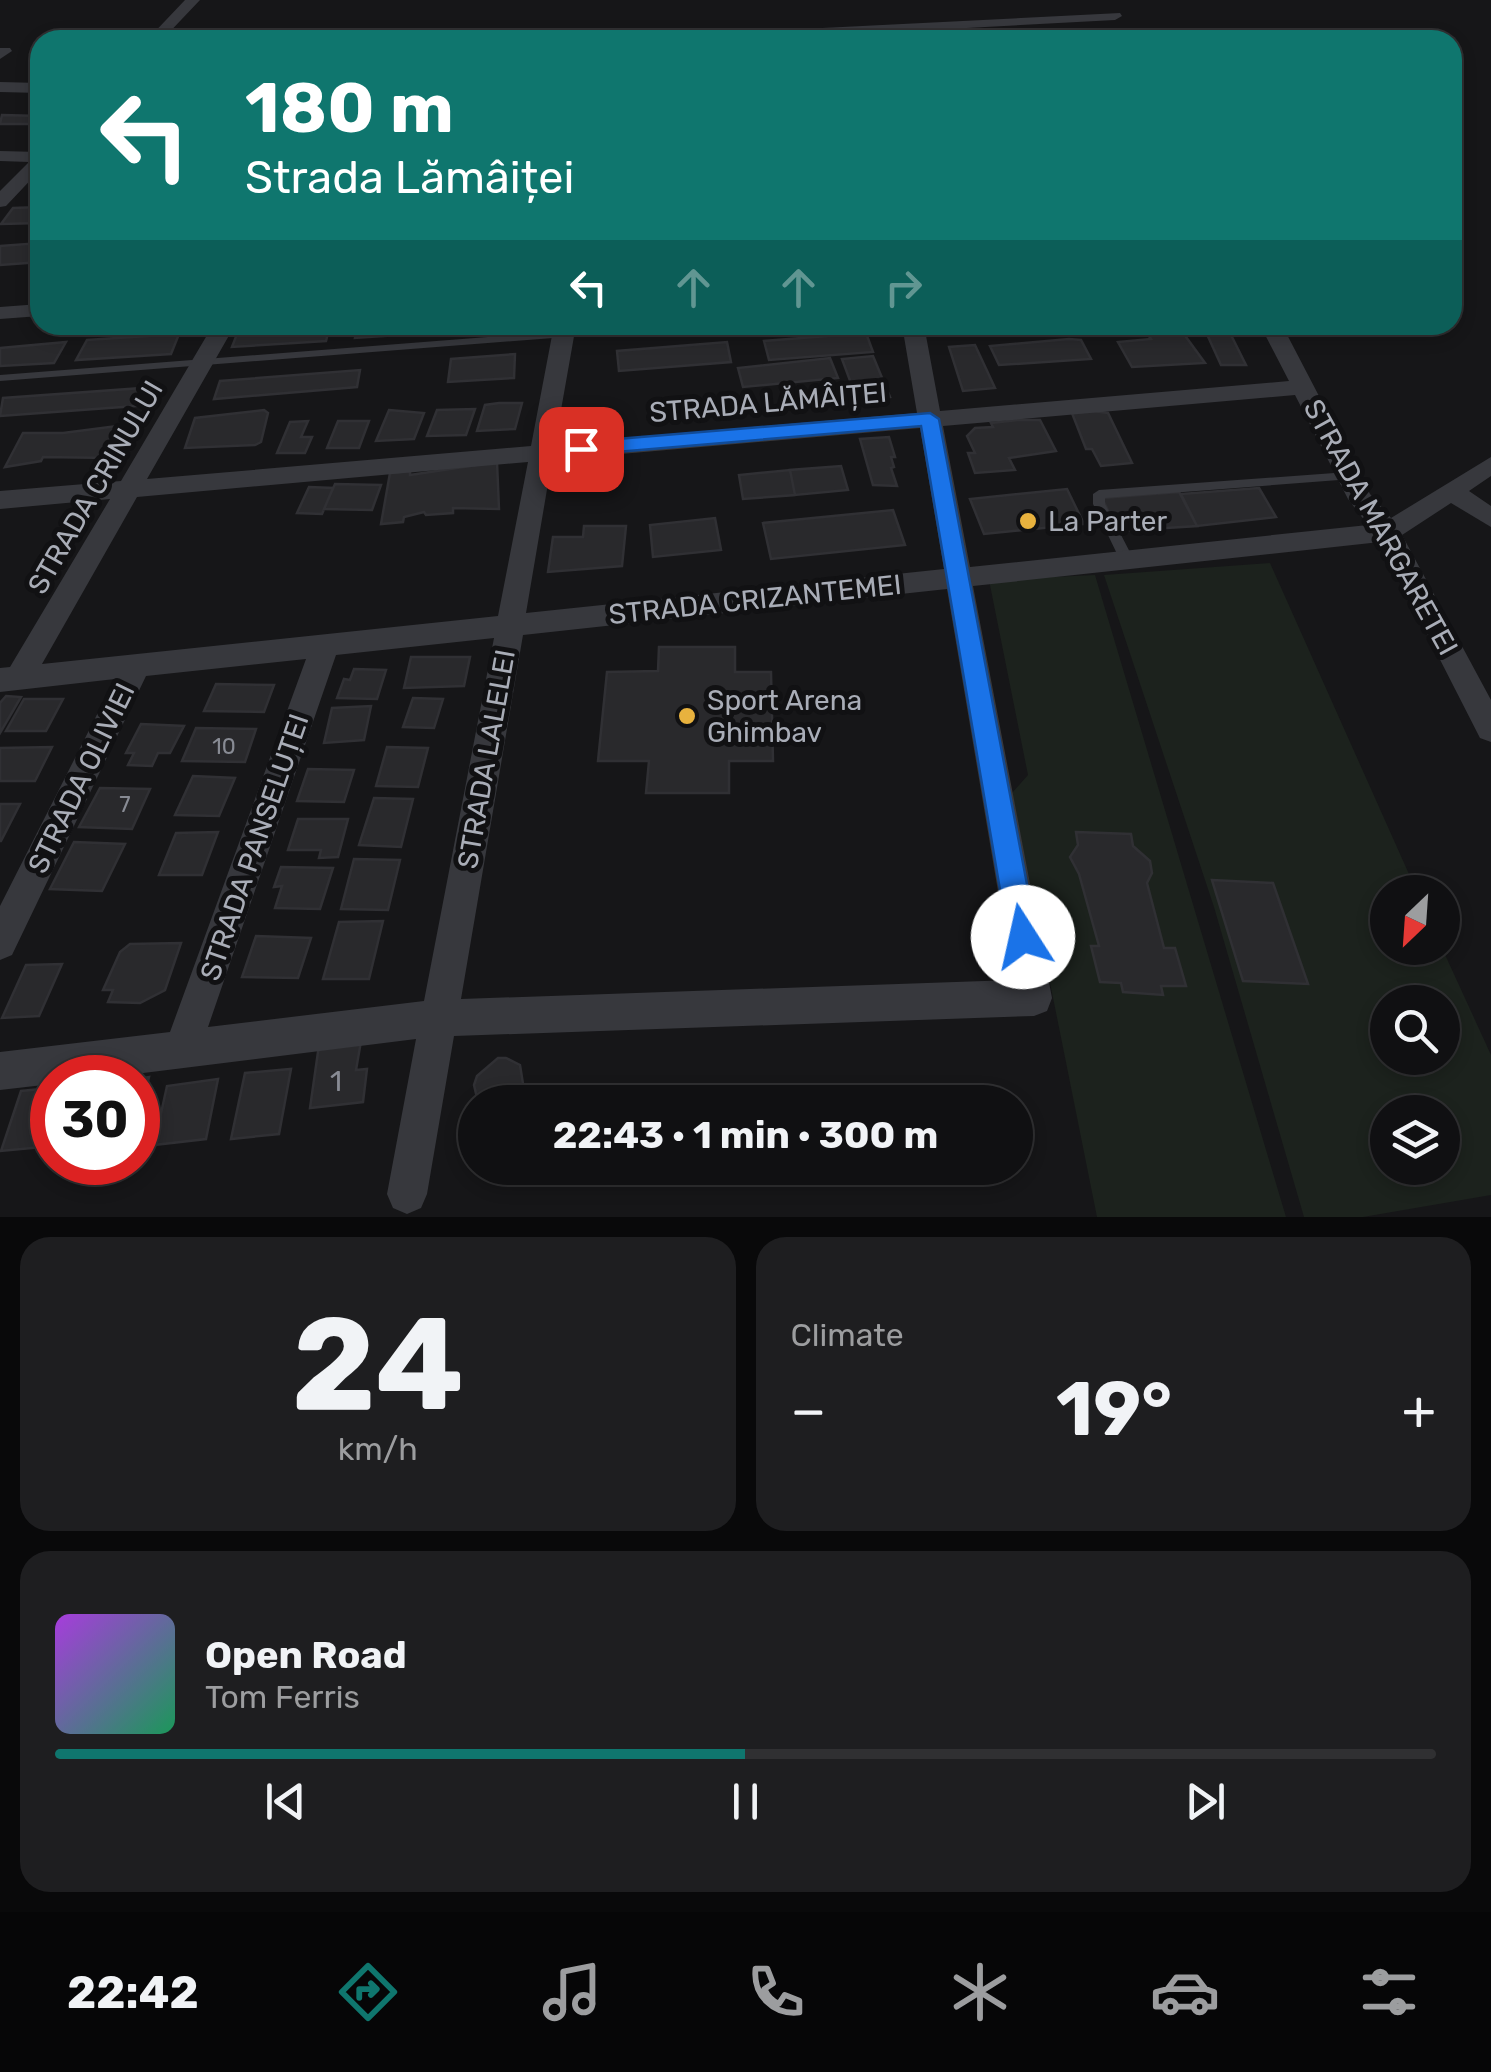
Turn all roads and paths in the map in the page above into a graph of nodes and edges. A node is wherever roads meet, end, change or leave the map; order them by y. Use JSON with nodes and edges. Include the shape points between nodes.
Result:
{"nodes":[{"id":1,"x":192,"y":0,"type":"edge"},
{"id":2,"x":1107,"y":0,"type":"edge"},
{"id":3,"x":164,"y":30,"type":"edge"},
{"id":4,"x":916,"y":30,"type":"edge"},
{"id":5,"x":0,"y":88,"type":"edge"},
{"id":6,"x":30,"y":88,"type":"edge"},
{"id":7,"x":0,"y":156,"type":"edge"},
{"id":8,"x":30,"y":158,"type":"edge"},
{"id":9,"x":30,"y":169,"type":"edge"},
{"id":10,"x":30,"y":198,"type":"edge"},
{"id":11,"x":1,"y":200,"type":"edge"},
{"id":12,"x":30,"y":311,"type":"edge"},
{"id":13,"x":0,"y":313,"type":"edge"},
{"id":14,"x":218,"y":335,"type":"edge"},
{"id":15,"x":507,"y":335,"type":"edge"},
{"id":16,"x":563,"y":335,"type":"edge"},
{"id":17,"x":915,"y":335,"type":"edge"},
{"id":18,"x":1277,"y":335,"type":"edge"},
{"id":19,"x":202,"y":362,"type":"junction"},
{"id":20,"x":0,"y":378,"type":"edge"},
{"id":21,"x":1303,"y":387,"type":"junction"},
{"id":22,"x":930,"y":419,"type":"junction"},
{"id":23,"x":542,"y":452,"type":"junction"},
{"id":24,"x":1491,"y":464,"type":"edge"},
{"id":25,"x":1348,"y":476,"type":"junction"},
{"id":26,"x":130,"y":488,"type":"junction"},
{"id":27,"x":1450,"y":490,"type":"junction"},
{"id":28,"x":0,"y":500,"type":"edge"},
{"id":29,"x":1491,"y":518,"type":"edge"},
{"id":30,"x":1388,"y":532,"type":"junction"},
{"id":31,"x":1127,"y":560,"type":"junction"},
{"id":32,"x":958,"y":578,"type":"junction"},
{"id":33,"x":510,"y":626,"type":"junction"},
{"id":34,"x":325,"y":646,"type":"junction"},
{"id":35,"x":136,"y":666,"type":"junction"},
{"id":36,"x":9,"y":679,"type":"edge"},
{"id":37,"x":1491,"y":730,"type":"edge"},
{"id":38,"x":0,"y":944,"type":"edge"},
{"id":39,"x":439,"y":1018,"type":"junction"},
{"id":40,"x":182,"y":1049,"type":"junction"},
{"id":41,"x":0,"y":1071,"type":"edge"},
{"id":42,"x":407,"y":1194,"type":"dead end"}],
"edges":[{"from":1,"to":3,"type":"street"},
{"from":2,"to":4,"type":"street","via":[[1118,22]]},
{"from":5,"to":6,"type":"street"},
{"from":7,"to":8,"type":"street"},
{"from":9,"to":11,"type":"street"},
{"from":10,"to":11,"type":"street"},
{"from":12,"to":13,"type":"street"},
{"from":14,"to":19,"type":"street","name":"STRADA CRINULUI"},
{"from":15,"to":19,"type":"lane"},
{"from":16,"to":23,"type":"street","name":"STRADA LALELEI"},
{"from":17,"to":22,"type":"street"},
{"from":18,"to":21,"type":"street","name":"STRADA MARGARETEI"},
{"from":19,"to":20,"type":"lane"},
{"from":19,"to":26,"type":"street","name":"STRADA CRINULUI"},
{"from":21,"to":22,"type":"street","name":"STRADA LĂMÂIȚEI"},
{"from":21,"to":25,"type":"street","name":"STRADA MARGARETEI"},
{"from":22,"to":23,"type":"street","name":"STRADA LĂMÂIȚEI"},
{"from":22,"to":32,"type":"street"},
{"from":23,"to":26,"type":"street","name":"STRADA LĂMÂIȚEI"},
{"from":23,"to":33,"type":"street","name":"STRADA LALELEI"},
{"from":24,"to":27,"type":"street","name":"STRADA CRIZANTEMEI"},
{"from":25,"to":30,"type":"street","name":"STRADA MARGARETEI"},
{"from":25,"to":31,"type":"lane","via":[[1099,494]]},
{"from":26,"to":28,"type":"street","name":"STRADA LĂMÂIȚEI"},
{"from":26,"to":36,"type":"street","name":"STRADA CRINULUI"},
{"from":27,"to":29,"type":"street"},
{"from":27,"to":30,"type":"street","name":"STRADA CRIZANTEMEI"},
{"from":30,"to":31,"type":"street","name":"STRADA CRIZANTEMEI"},
{"from":30,"to":37,"type":"street","name":"STRADA MARGARETEI"},
{"from":31,"to":32,"type":"street","name":"STRADA CRIZANTEMEI"},
{"from":32,"to":33,"type":"street","name":"STRADA CRIZANTEMEI"},
{"from":32,"to":39,"type":"street","via":[[1034,998]]},
{"from":33,"to":34,"type":"street","name":"STRADA CRIZANTEMEI"},
{"from":33,"to":39,"type":"street","name":"STRADA LALELEI"},
{"from":34,"to":35,"type":"street","name":"STRADA CRIZANTEMEI"},
{"from":34,"to":40,"type":"street","name":"STRADA PANSELUȚEI"},
{"from":35,"to":36,"type":"street","name":"STRADA CRIZANTEMEI"},
{"from":35,"to":38,"type":"street","name":"STRADA OLIVIEI"},
{"from":39,"to":40,"type":"street"},
{"from":39,"to":42,"type":"street","name":"STRADA LALELEI"},
{"from":40,"to":41,"type":"street"}]}
